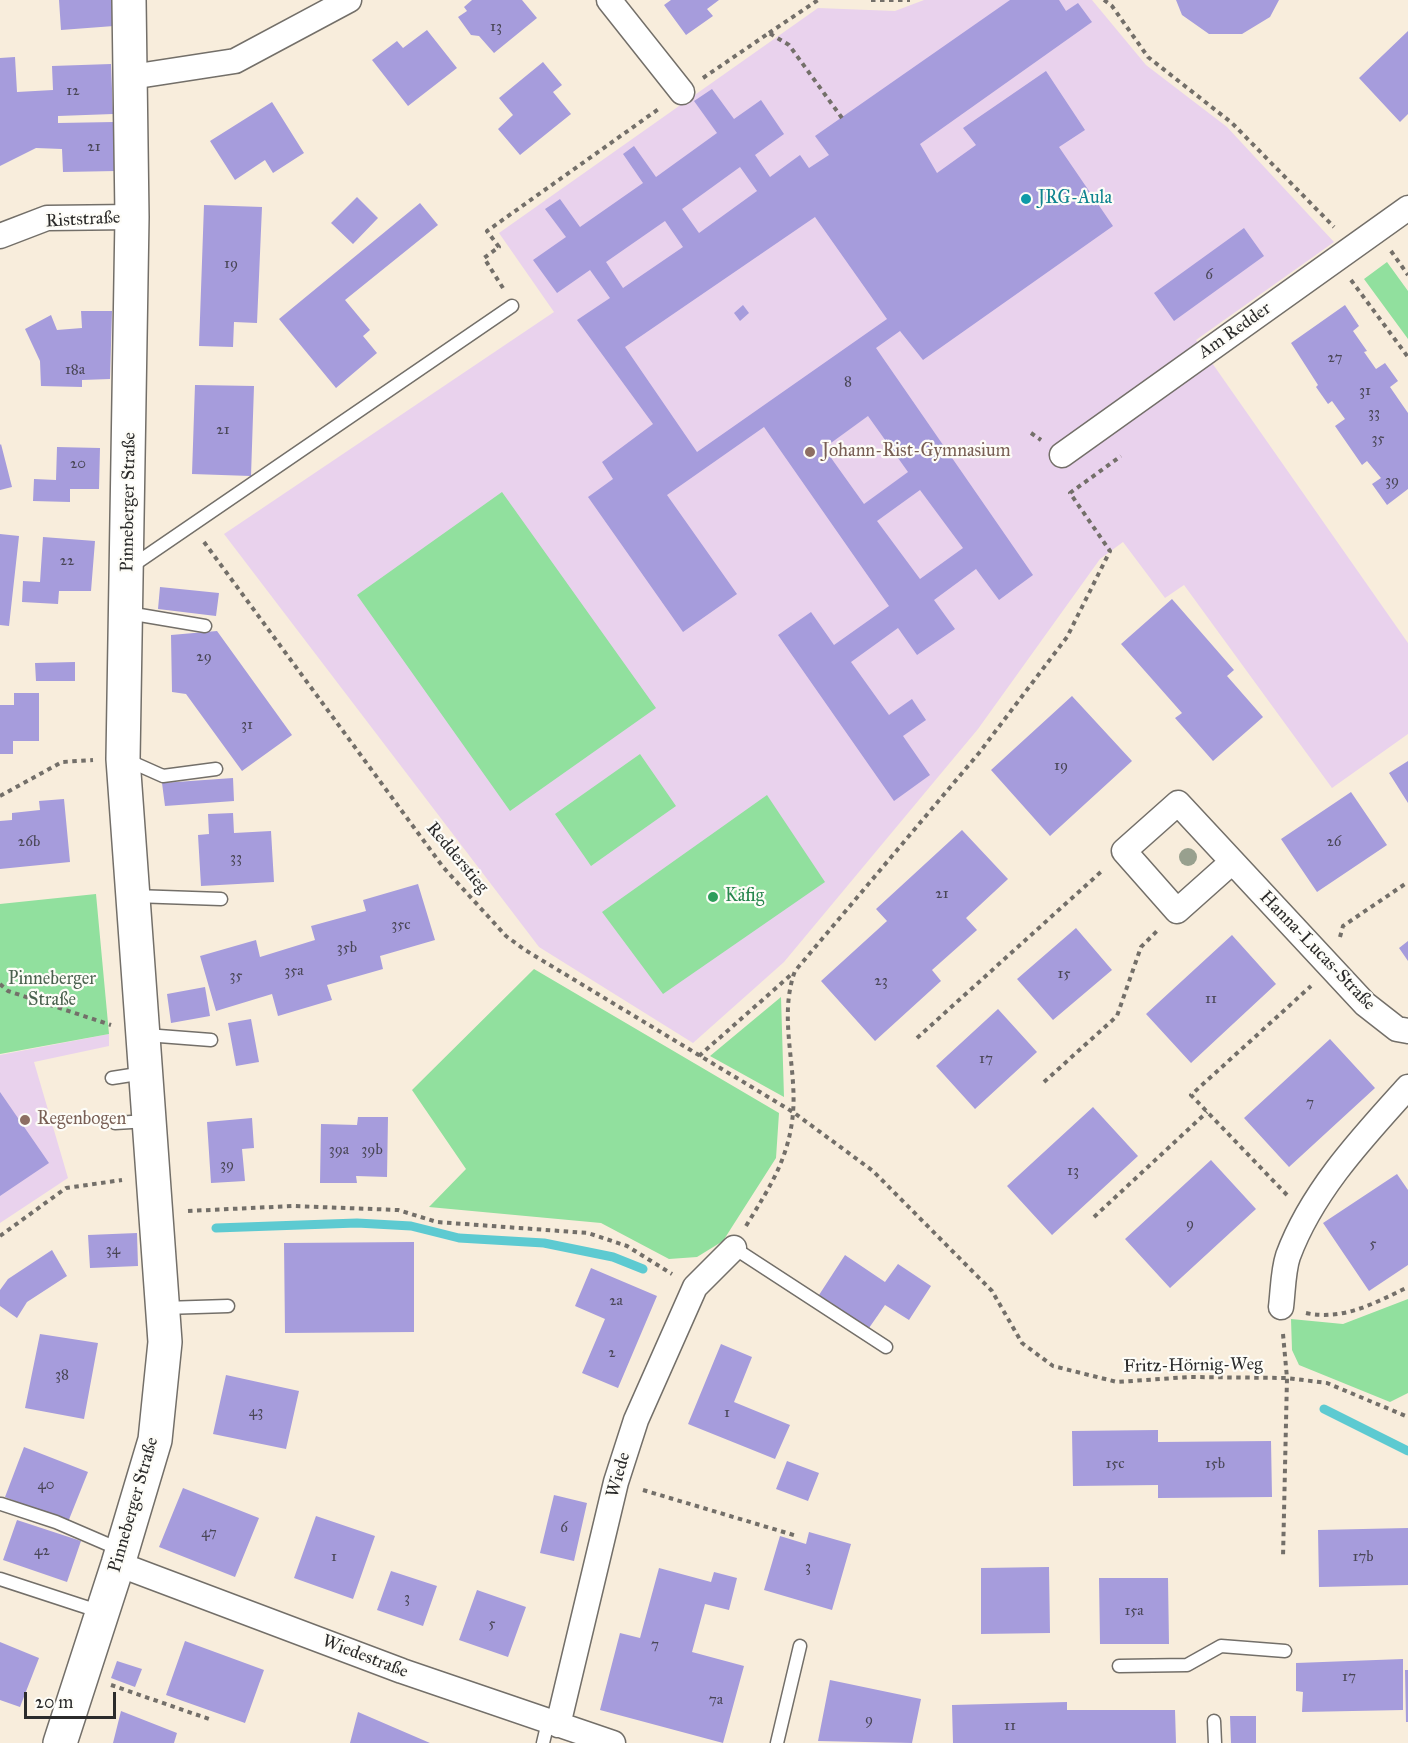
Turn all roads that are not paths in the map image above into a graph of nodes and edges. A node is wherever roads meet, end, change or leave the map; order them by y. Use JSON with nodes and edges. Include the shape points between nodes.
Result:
{"nodes":[{"id":1,"x":129,"y":0,"type":"edge"},
{"id":2,"x":349,"y":0,"type":"edge"},
{"id":3,"x":609,"y":0,"type":"edge"},
{"id":4,"x":131,"y":77,"type":"junction"},
{"id":5,"x":682,"y":92,"type":"road end"},
{"id":6,"x":1408,"y":208,"type":"edge"},
{"id":7,"x":132,"y":217,"type":"junction"},
{"id":8,"x":0,"y":236,"type":"edge"},
{"id":9,"x":509,"y":301,"type":"road end"},
{"id":10,"x":1062,"y":455,"type":"dead end"},
{"id":11,"x":128,"y":568,"type":"junction"},
{"id":12,"x":127,"y":612,"type":"junction"},
{"id":13,"x":205,"y":626,"type":"dead end"},
{"id":14,"x":123,"y":759,"type":"junction"},
{"id":15,"x":216,"y":769,"type":"dead end"},
{"id":16,"x":1232,"y":862,"type":"junction"},
{"id":17,"x":132,"y":896,"type":"junction"},
{"id":18,"x":222,"y":899,"type":"dead end"},
{"id":19,"x":1408,"y":1031,"type":"edge"},
{"id":20,"x":141,"y":1035,"type":"junction"},
{"id":21,"x":211,"y":1040,"type":"dead end"},
{"id":22,"x":145,"y":1073,"type":"junction"},
{"id":23,"x":112,"y":1078,"type":"dead end"},
{"id":24,"x":1408,"y":1087,"type":"edge"},
{"id":25,"x":149,"y":1120,"type":"junction"},
{"id":26,"x":115,"y":1123,"type":"dead end"},
{"id":27,"x":734,"y":1248,"type":"joint"},
{"id":28,"x":228,"y":1306,"type":"dead end"},
{"id":29,"x":1281,"y":1307,"type":"road end"},
{"id":30,"x":163,"y":1308,"type":"junction"},
{"id":31,"x":885,"y":1347,"type":"dead end"},
{"id":32,"x":1,"y":1504,"type":"edge"},
{"id":33,"x":120,"y":1557,"type":"junction"},
{"id":34,"x":0,"y":1579,"type":"edge"},
{"id":35,"x":102,"y":1612,"type":"junction"},
{"id":36,"x":800,"y":1646,"type":"dead end"},
{"id":37,"x":1285,"y":1651,"type":"dead end"},
{"id":38,"x":1119,"y":1666,"type":"dead end"},
{"id":39,"x":1214,"y":1720,"type":"dead end"},
{"id":40,"x":550,"y":1730,"type":"edge"},
{"id":41,"x":60,"y":1743,"type":"edge"},
{"id":42,"x":613,"y":1743,"type":"edge"},
{"id":43,"x":777,"y":1743,"type":"edge"},
{"id":44,"x":1215,"y":1743,"type":"edge"}],
"edges":[{"from":1,"to":4,"type":"main road","name":"Pinneberger Straße"},
{"from":2,"to":4,"type":"street","via":[[235,61]]},
{"from":3,"to":5,"type":"street"},
{"from":4,"to":7,"type":"main road","name":"Pinneberger Straße"},
{"from":6,"to":10,"type":"street","name":"Am Redder"},
{"from":7,"to":8,"type":"street","name":"Riststraße","via":[[47,218]]},
{"from":7,"to":11,"type":"main road","name":"Pinneberger Straße"},
{"from":9,"to":11,"type":"lane"},
{"from":11,"to":12,"type":"main road","name":"Pinneberger Straße"},
{"from":12,"to":13,"type":"lane"},
{"from":12,"to":14,"type":"main road","name":"Pinneberger Straße"},
{"from":14,"to":15,"type":"lane","via":[[163,776]]},
{"from":14,"to":17,"type":"main road","name":"Pinneberger Straße"},
{"from":16,"to":16,"type":"street","name":"Hanna-Lucas-Straße","via":[[1178,803],[1124,851],[1177,911]]},
{"from":16,"to":19,"type":"street","name":"Hanna-Lucas-Straße","via":[[1365,1004],[1397,1029]]},
{"from":17,"to":18,"type":"lane"},
{"from":17,"to":20,"type":"main road","name":"Pinneberger Straße"},
{"from":20,"to":21,"type":"lane"},
{"from":20,"to":22,"type":"main road","name":"Pinneberger Straße"},
{"from":22,"to":23,"type":"lane"},
{"from":22,"to":25,"type":"main road","name":"Pinneberger Straße"},
{"from":24,"to":29,"type":"street","via":[[1324,1187],[1287,1258]]},
{"from":25,"to":26,"type":"lane"},
{"from":25,"to":30,"type":"main road","name":"Pinneberger Straße"},
{"from":27,"to":31,"type":"lane"},
{"from":27,"to":40,"type":"street","name":"Wiede","via":[[694,1287],[636,1420]]},
{"from":28,"to":30,"type":"lane"},
{"from":30,"to":33,"type":"main road","name":"Pinneberger Straße","via":[[165,1342],[155,1440]]},
{"from":32,"to":33,"type":"lane","via":[[56,1522]]},
{"from":33,"to":35,"type":"main road","name":"Pinneberger Straße"},
{"from":33,"to":40,"type":"street","name":"Wiedestraße"},
{"from":34,"to":35,"type":"lane"},
{"from":35,"to":41,"type":"main road","name":"Pinneberger Straße"},
{"from":36,"to":43,"type":"lane"},
{"from":37,"to":38,"type":"lane","via":[[1221,1646],[1187,1665]]},
{"from":39,"to":44,"type":"lane"},
{"from":40,"to":42,"type":"street","name":"Wiedestraße"}]}
